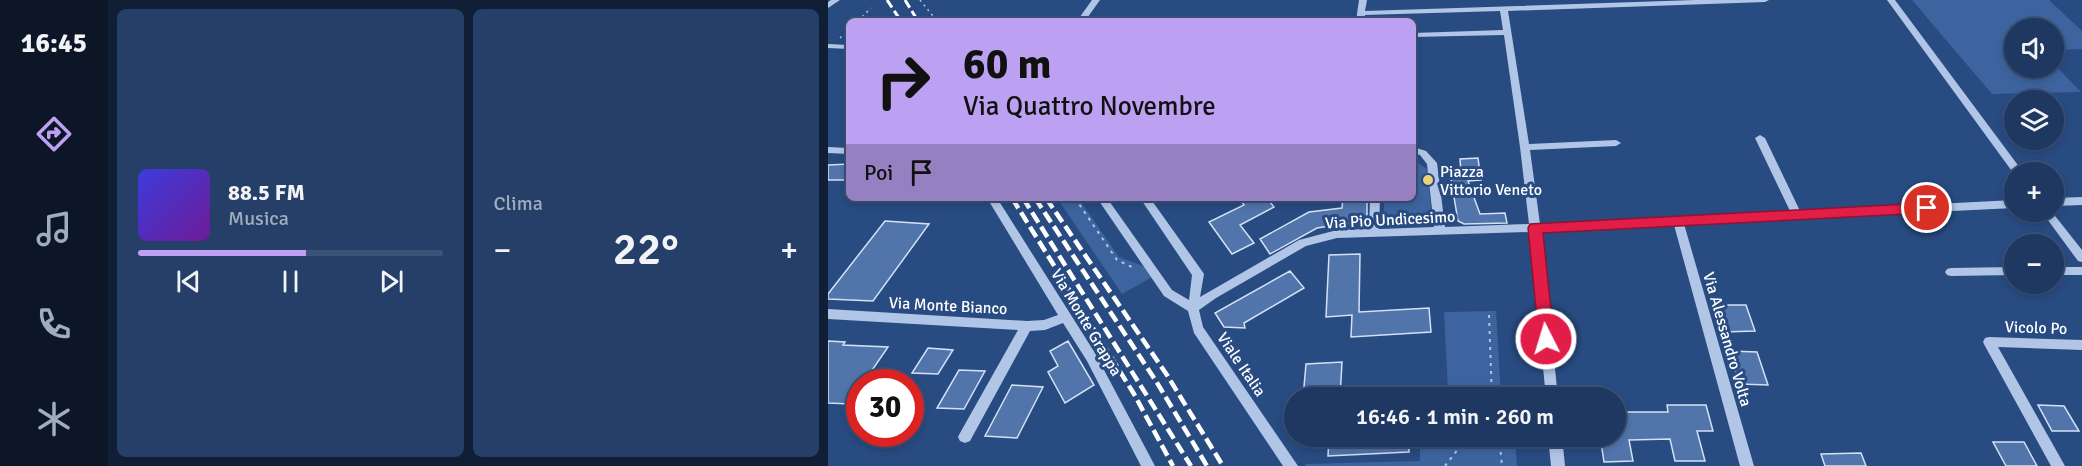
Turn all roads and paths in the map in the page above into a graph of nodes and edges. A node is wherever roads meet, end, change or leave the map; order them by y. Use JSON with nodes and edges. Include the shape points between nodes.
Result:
{"nodes":[{"id":1,"x":836,"y":0,"type":"edge"},
{"id":2,"x":920,"y":0,"type":"edge"},
{"id":3,"x":1096,"y":0,"type":"edge"},
{"id":4,"x":1363,"y":0,"type":"edge"},
{"id":5,"x":1765,"y":0,"type":"edge"},
{"id":6,"x":1891,"y":0,"type":"edge"},
{"id":7,"x":1715,"y":1,"type":"edge"},
{"id":8,"x":1537,"y":4,"type":"edge"},
{"id":9,"x":828,"y":6,"type":"edge"},
{"id":10,"x":871,"y":8,"type":"dead end"},
{"id":11,"x":1504,"y":9,"type":"junction"},
{"id":12,"x":1361,"y":17,"type":"edge"},
{"id":13,"x":861,"y":18,"type":"edge"},
{"id":14,"x":935,"y":18,"type":"edge"},
{"id":15,"x":1083,"y":18,"type":"edge"},
{"id":16,"x":1508,"y":32,"type":"junction"},
{"id":17,"x":1416,"y":36,"type":"edge"},
{"id":18,"x":828,"y":46,"type":"edge"},
{"id":19,"x":846,"y":47,"type":"edge"},
{"id":20,"x":1760,"y":138,"type":"dead end"},
{"id":21,"x":1616,"y":143,"type":"dead end"},
{"id":22,"x":1525,"y":147,"type":"junction"},
{"id":23,"x":828,"y":150,"type":"edge"},
{"id":24,"x":846,"y":151,"type":"edge"},
{"id":25,"x":1416,"y":151,"type":"edge"},
{"id":26,"x":2011,"y":162,"type":"edge"},
{"id":27,"x":994,"y":201,"type":"edge"},
{"id":28,"x":1077,"y":201,"type":"edge"},
{"id":29,"x":1104,"y":201,"type":"edge"},
{"id":30,"x":1147,"y":201,"type":"edge"},
{"id":31,"x":1375,"y":201,"type":"edge"},
{"id":32,"x":2082,"y":201,"type":"edge"},
{"id":33,"x":2064,"y":202,"type":"edge"},
{"id":34,"x":2004,"y":205,"type":"edge"},
{"id":35,"x":1797,"y":215,"type":"junction"},
{"id":36,"x":1678,"y":221,"type":"junction"},
{"id":37,"x":2055,"y":222,"type":"edge"},
{"id":38,"x":1535,"y":228,"type":"junction"},
{"id":39,"x":1440,"y":231,"type":"junction"},
{"id":40,"x":1374,"y":233,"type":"junction"},
{"id":41,"x":2082,"y":258,"type":"edge"},
{"id":42,"x":2004,"y":271,"type":"edge"},
{"id":43,"x":2064,"y":271,"type":"edge"},
{"id":44,"x":2082,"y":271,"type":"edge"},
{"id":45,"x":1952,"y":272,"type":"dead end"},
{"id":46,"x":1144,"y":273,"type":"dead end"},
{"id":47,"x":1193,"y":308,"type":"junction"},
{"id":48,"x":828,"y":314,"type":"edge"},
{"id":49,"x":1489,"y":315,"type":"dead end"},
{"id":50,"x":1065,"y":317,"type":"junction"},
{"id":51,"x":1027,"y":326,"type":"junction"},
{"id":52,"x":2082,"y":345,"type":"edge"},
{"id":53,"x":1492,"y":387,"type":"edge"},
{"id":54,"x":1551,"y":387,"type":"edge"},
{"id":55,"x":965,"y":437,"type":"dead end"},
{"id":56,"x":1460,"y":447,"type":"edge"},
{"id":57,"x":1500,"y":447,"type":"edge"},
{"id":58,"x":1556,"y":447,"type":"edge"},
{"id":59,"x":1148,"y":466,"type":"edge"},
{"id":60,"x":1291,"y":466,"type":"edge"},
{"id":61,"x":1445,"y":466,"type":"edge"},
{"id":62,"x":1502,"y":466,"type":"edge"},
{"id":63,"x":1558,"y":466,"type":"edge"},
{"id":64,"x":1747,"y":466,"type":"edge"},
{"id":65,"x":2058,"y":466,"type":"edge"}],
"edges":[{"from":1,"to":9,"type":"street"},
{"from":2,"to":14,"type":"path"},
{"from":3,"to":15,"type":"street"},
{"from":4,"to":12,"type":"street"},
{"from":5,"to":7,"type":"street"},
{"from":6,"to":26,"type":"street"},
{"from":7,"to":8,"type":"street"},
{"from":8,"to":11,"type":"street"},
{"from":10,"to":13,"type":"path"},
{"from":11,"to":12,"type":"street"},
{"from":11,"to":16,"type":"street"},
{"from":16,"to":17,"type":"street"},
{"from":16,"to":22,"type":"street"},
{"from":18,"to":19,"type":"street"},
{"from":20,"to":35,"type":"street"},
{"from":21,"to":22,"type":"street"},
{"from":22,"to":38,"type":"street"},
{"from":23,"to":24,"type":"street"},
{"from":25,"to":39,"type":"street","via":[[1432,163]]},
{"from":27,"to":50,"type":"street","name":"Via Monte Grappa"},
{"from":28,"to":46,"type":"path","via":[[1117,260]]},
{"from":29,"to":47,"type":"street","via":[[1168,293]]},
{"from":30,"to":47,"type":"street","via":[[1198,274]]},
{"from":31,"to":40,"type":"street"},
{"from":32,"to":33,"type":"street"},
{"from":34,"to":35,"type":"street","name":"Via Pio Undicesimo"},
{"from":35,"to":36,"type":"street","name":"Via Pio Undicesimo"},
{"from":36,"to":38,"type":"street","name":"Via Pio Undicesimo"},
{"from":36,"to":64,"type":"street","name":"Via Alessandro Volta"},
{"from":37,"to":41,"type":"street"},
{"from":38,"to":39,"type":"street","name":"Via Pio Undicesimo"},
{"from":38,"to":54,"type":"street"},
{"from":39,"to":40,"type":"street","name":"Via Pio Undicesimo"},
{"from":40,"to":47,"type":"street","name":"Via Pio Undicesimo","via":[[1338,234],[1303,243]]},
{"from":42,"to":45,"type":"street"},
{"from":43,"to":44,"type":"street"},
{"from":47,"to":60,"type":"street","name":"Viale Italia","via":[[1198,329]]},
{"from":48,"to":51,"type":"street","name":"Via Monte Bianco"},
{"from":49,"to":53,"type":"path"},
{"from":50,"to":51,"type":"street","name":"Via Monte Bianco","via":[[1045,325]]},
{"from":50,"to":59,"type":"street","name":"Via Monte Grappa","via":[[1091,357]]},
{"from":51,"to":55,"type":"street"},
{"from":52,"to":65,"type":"street","name":"Vicolo Po","via":[[1989,342]]},
{"from":56,"to":61,"type":"path"},
{"from":57,"to":62,"type":"path"},
{"from":58,"to":63,"type":"street"}]}
